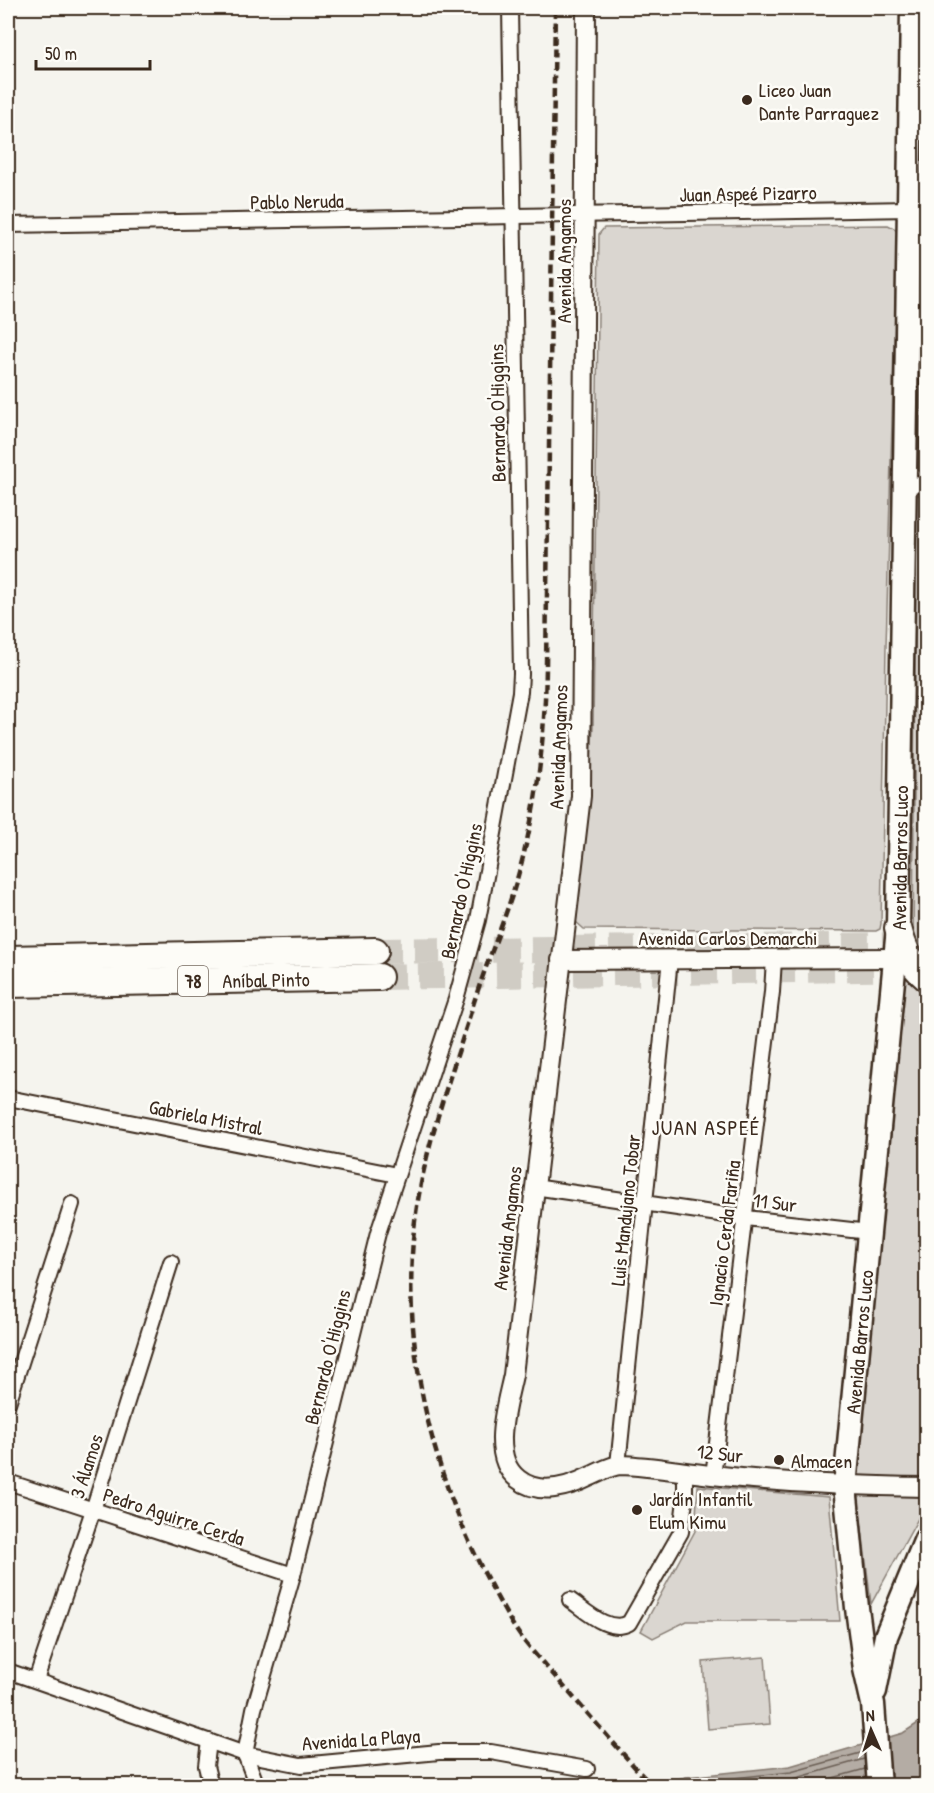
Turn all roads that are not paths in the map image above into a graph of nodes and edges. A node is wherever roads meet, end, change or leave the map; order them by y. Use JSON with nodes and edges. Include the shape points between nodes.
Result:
{"nodes":[{"id":1,"x":510,"y":8,"type":"edge"},
{"id":2,"x":586,"y":8,"type":"edge"},
{"id":3,"x":912,"y":8,"type":"edge"},
{"id":4,"x":918,"y":214,"type":"edge"},
{"id":5,"x":586,"y":215,"type":"junction"},
{"id":6,"x":513,"y":216,"type":"junction"},
{"id":7,"x":8,"y":225,"type":"edge"},
{"id":8,"x":916,"y":485,"type":"edge"},
{"id":9,"x":898,"y":928,"type":"junction"},
{"id":10,"x":375,"y":951,"type":"tunnel mouth"},
{"id":11,"x":774,"y":958,"type":"junction"},
{"id":12,"x":895,"y":958,"type":"junction"},
{"id":13,"x":8,"y":959,"type":"edge"},
{"id":14,"x":670,"y":959,"type":"junction"},
{"id":15,"x":561,"y":960,"type":"junction"},
{"id":16,"x":379,"y":977,"type":"tunnel mouth"},
{"id":17,"x":927,"y":977,"type":"edge"},
{"id":18,"x":8,"y":984,"type":"edge"},
{"id":19,"x":8,"y":1098,"type":"edge"},
{"id":20,"x":397,"y":1175,"type":"junction"},
{"id":21,"x":534,"y":1187,"type":"junction"},
{"id":22,"x":645,"y":1203,"type":"junction"},
{"id":23,"x":72,"y":1204,"type":"dead end"},
{"id":24,"x":746,"y":1218,"type":"junction"},
{"id":25,"x":869,"y":1232,"type":"junction"},
{"id":26,"x":171,"y":1262,"type":"dead end"},
{"id":27,"x":8,"y":1403,"type":"edge"},
{"id":28,"x":618,"y":1465,"type":"junction"},
{"id":29,"x":685,"y":1472,"type":"junction"},
{"id":30,"x":713,"y":1476,"type":"junction"},
{"id":31,"x":517,"y":1479,"type":"joint"},
{"id":32,"x":8,"y":1482,"type":"edge"},
{"id":33,"x":845,"y":1486,"type":"junction"},
{"id":34,"x":927,"y":1487,"type":"edge"},
{"id":35,"x":93,"y":1510,"type":"junction"},
{"id":36,"x":927,"y":1539,"type":"edge"},
{"id":37,"x":293,"y":1575,"type":"junction"},
{"id":38,"x":570,"y":1600,"type":"dead end"},
{"id":39,"x":8,"y":1671,"type":"edge"},
{"id":40,"x":36,"y":1680,"type":"junction"},
{"id":41,"x":873,"y":1704,"type":"junction"},
{"id":42,"x":209,"y":1741,"type":"junction"},
{"id":43,"x":245,"y":1754,"type":"junction"},
{"id":44,"x":587,"y":1769,"type":"dead end"},
{"id":45,"x":211,"y":1785,"type":"edge"},
{"id":46,"x":257,"y":1785,"type":"edge"},
{"id":47,"x":879,"y":1785,"type":"edge"}],
"edges":[{"from":1,"to":6,"type":"street","name":"Bernardo O'Higgins"},
{"from":2,"to":5,"type":"street","name":"Avenida Angamos"},
{"from":3,"to":4,"type":"main road","name":"Avenida Barros Luco"},
{"from":4,"to":5,"type":"street","name":"Juan Aspeé Pizarro"},
{"from":4,"to":8,"type":"main road","name":"Avenida Barros Luco"},
{"from":5,"to":6,"type":"street","name":"Pablo Neruda"},
{"from":5,"to":15,"type":"street","name":"Avenida Angamos","via":[[581,796]]},
{"from":6,"to":7,"type":"street","name":"Pablo Neruda"},
{"from":6,"to":20,"type":"street","name":"Bernardo O'Higgins","via":[[520,692],[478,920]]},
{"from":8,"to":9,"type":"main road","name":"Avenida Barros Luco"},
{"from":9,"to":12,"type":"main road","name":"Avenida Barros Luco"},
{"from":9,"to":17,"type":"highway","via":[[908,956]]},
{"from":10,"to":13,"type":"highway","name":"Aníbal Pinto","number":"78"},
{"from":11,"to":12,"type":"street","name":"Avenida Carlos Demarchi"},
{"from":11,"to":14,"type":"street","name":"Avenida Carlos Demarchi"},
{"from":11,"to":24,"type":"street","name":"Ignacio Cerda Fariña"},
{"from":12,"to":25,"type":"main road","name":"Avenida Barros Luco"},
{"from":14,"to":15,"type":"street","name":"Avenida Carlos Demarchi"},
{"from":14,"to":22,"type":"street","name":"Luis Mandujano Tobar"},
{"from":15,"to":21,"type":"street","name":"Avenida Angamos"},
{"from":16,"to":18,"type":"highway","name":"Aníbal Pinto","number":"78"},
{"from":19,"to":20,"type":"street","name":"Gabriela Mistral"},
{"from":20,"to":37,"type":"street","name":"Bernardo O'Higgins","via":[[378,1233]]},
{"from":21,"to":22,"type":"street","name":"11 Sur"},
{"from":21,"to":31,"type":"street","name":"Avenida Angamos","via":[[513,1375],[502,1434],[504,1458]]},
{"from":22,"to":24,"type":"street","name":"11 Sur"},
{"from":22,"to":28,"type":"street","name":"Luis Mandujano Tobar"},
{"from":23,"to":27,"type":"street"},
{"from":24,"to":25,"type":"street","name":"11 Sur"},
{"from":24,"to":30,"type":"street","name":"Ignacio Cerda Fariña"},
{"from":25,"to":33,"type":"main road","name":"Avenida Barros Luco"},
{"from":26,"to":35,"type":"street","name":"3 Álamos"},
{"from":28,"to":29,"type":"street","name":"12 Sur"},
{"from":28,"to":31,"type":"street","name":"12 Sur","via":[[556,1488],[535,1487]]},
{"from":29,"to":30,"type":"street","name":"12 Sur"},
{"from":29,"to":38,"type":"street","via":[[681,1532],[629,1623],[611,1626]]},
{"from":30,"to":33,"type":"street","name":"12 Sur"},
{"from":32,"to":35,"type":"street","name":"Pedro Aguirre Cerda"},
{"from":33,"to":34,"type":"street","name":"12 Sur"},
{"from":33,"to":41,"type":"main road","name":"Avenida Barros Luco","via":[[856,1608]]},
{"from":35,"to":37,"type":"street","name":"Pedro Aguirre Cerda"},
{"from":35,"to":40,"type":"street","name":"3 Álamos"},
{"from":36,"to":41,"type":"main road","name":"Avenida Barros Luco","via":[[886,1636]]},
{"from":37,"to":43,"type":"street","name":"Bernardo O'Higgins"},
{"from":39,"to":40,"type":"street","name":"Avenida La Playa"},
{"from":40,"to":42,"type":"street","name":"Avenida La Playa"},
{"from":41,"to":47,"type":"main road","name":"Avenida Barros Luco"},
{"from":42,"to":43,"type":"street","name":"Avenida La Playa"},
{"from":42,"to":45,"type":"street","via":[[206,1766]]},
{"from":43,"to":44,"type":"street","name":"Avenida La Playa","via":[[301,1765],[439,1752],[491,1752]]},
{"from":43,"to":46,"type":"street"}]}
